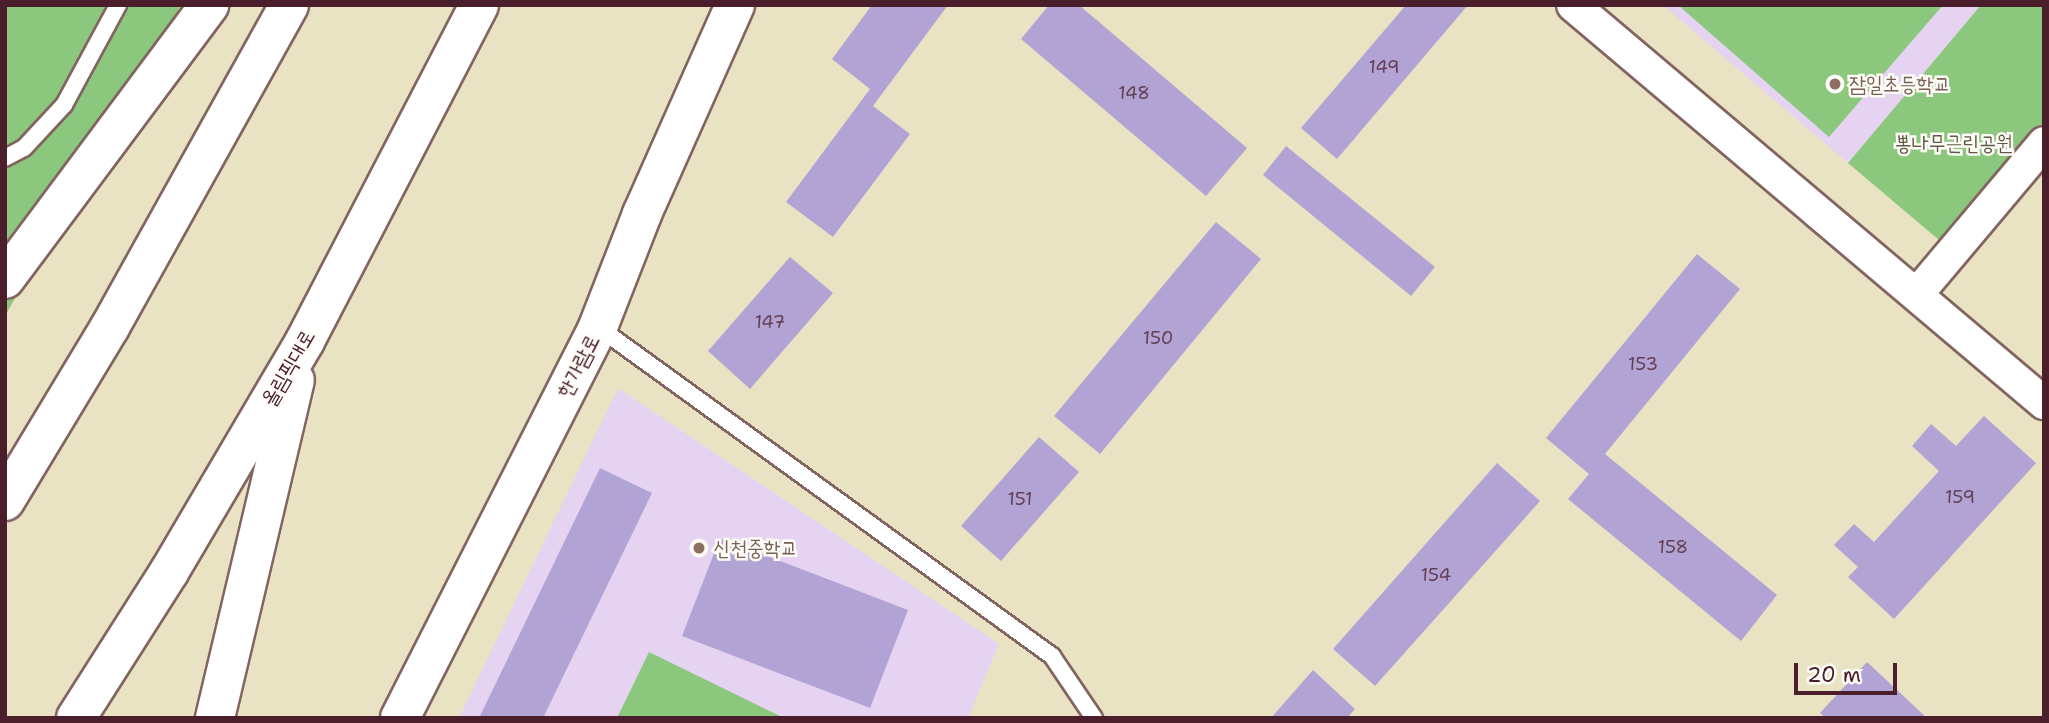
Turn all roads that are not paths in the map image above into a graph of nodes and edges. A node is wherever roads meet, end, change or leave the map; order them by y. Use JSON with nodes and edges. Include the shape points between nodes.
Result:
{"nodes":[{"id":1,"x":118,"y":5,"type":"edge"},
{"id":2,"x":209,"y":5,"type":"edge"},
{"id":3,"x":289,"y":5,"type":"edge"},
{"id":4,"x":479,"y":5,"type":"edge"},
{"id":5,"x":735,"y":5,"type":"edge"},
{"id":6,"x":1573,"y":5,"type":"edge"},
{"id":7,"x":2044,"y":143,"type":"edge"},
{"id":8,"x":5,"y":158,"type":"edge"},
{"id":9,"x":5,"y":279,"type":"edge"},
{"id":10,"x":1917,"y":295,"type":"junction"},
{"id":11,"x":598,"y":327,"type":"junction"},
{"id":12,"x":305,"y":341,"type":"junction"},
{"id":13,"x":2044,"y":403,"type":"edge"},
{"id":14,"x":5,"y":501,"type":"edge"},
{"id":15,"x":76,"y":718,"type":"edge"},
{"id":16,"x":215,"y":718,"type":"edge"},
{"id":17,"x":400,"y":718,"type":"edge"},
{"id":18,"x":1094,"y":718,"type":"edge"}],
"edges":[{"from":1,"to":8,"type":"lane","via":[[64,105],[24,148]]},
{"from":2,"to":9,"type":"main road"},
{"from":3,"to":14,"type":"main road","via":[[110,327]]},
{"from":4,"to":12,"type":"main road","name":"올림픽대로"},
{"from":5,"to":11,"type":"main road","name":"한가람로","via":[[642,214]]},
{"from":6,"to":10,"type":"street"},
{"from":7,"to":10,"type":"street"},
{"from":10,"to":13,"type":"street"},
{"from":11,"to":17,"type":"main road","name":"한가람로"},
{"from":11,"to":18,"type":"lane","via":[[1052,656]]},
{"from":12,"to":15,"type":"main road","name":"올림픽대로","via":[[169,572]]},
{"from":12,"to":16,"type":"main road"}]}
